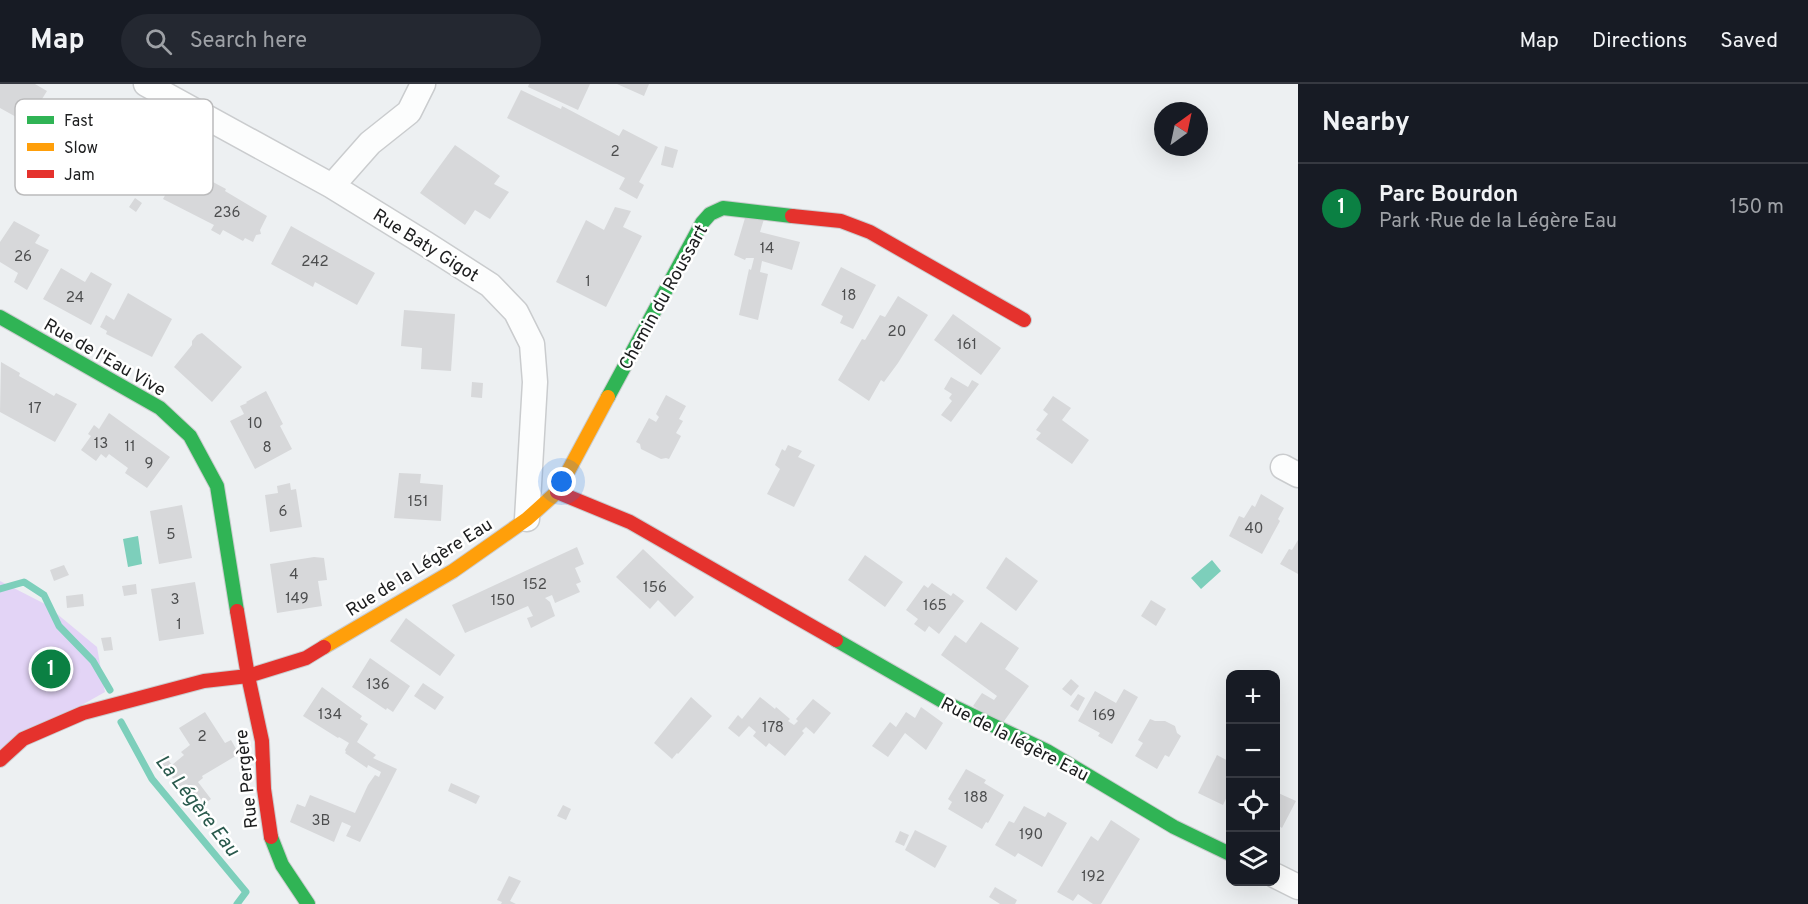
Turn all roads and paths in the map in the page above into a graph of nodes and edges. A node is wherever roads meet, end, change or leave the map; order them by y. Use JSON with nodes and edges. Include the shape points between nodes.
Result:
{"nodes":[{"id":1,"x":146,"y":84,"type":"edge"},
{"id":2,"x":423,"y":84,"type":"edge"},
{"id":3,"x":173,"y":99,"type":"edge"},
{"id":4,"x":213,"y":121,"type":"edge"},
{"id":5,"x":332,"y":186,"type":"junction"},
{"id":6,"x":0,"y":317,"type":"edge"},
{"id":7,"x":1024,"y":320,"type":"dead end"},
{"id":8,"x":557,"y":492,"type":"junction"},
{"id":9,"x":527,"y":519,"type":"junction"},
{"id":10,"x":248,"y":676,"type":"junction"},
{"id":11,"x":0,"y":760,"type":"edge"},
{"id":12,"x":1226,"y":852,"type":"edge"},
{"id":13,"x":1280,"y":878,"type":"edge"},
{"id":14,"x":1298,"y":887,"type":"edge"},
{"id":15,"x":308,"y":904,"type":"edge"}],
"edges":[{"from":1,"to":3,"type":"street","name":"Rue Baty Gigot"},
{"from":2,"to":5,"type":"street","via":[[409,112],[370,143]]},
{"from":4,"to":5,"type":"street","name":"Rue Baty Gigot"},
{"from":5,"to":9,"type":"street","name":"Rue Baty Gigot","via":[[490,285],[516,312],[532,344],[535,382]]},
{"from":6,"to":10,"type":"street","name":"Rue de l'Eau Vive","via":[[160,408],[190,436],[217,486]]},
{"from":7,"to":8,"type":"street","name":"Chemin du Roussart","via":[[870,232],[841,221],[723,208],[702,223]]},
{"from":8,"to":9,"type":"street","name":"Rue de la Légère Eau"},
{"from":8,"to":12,"type":"street","name":"Rue de la légère Eau","via":[[630,522],[944,702],[1047,751],[1174,827]]},
{"from":9,"to":10,"type":"street","name":"Rue de la Légère Eau","via":[[453,571],[306,658]]},
{"from":10,"to":11,"type":"street","name":"Rue de la Légère Eau","via":[[204,681],[83,713],[23,739]]},
{"from":10,"to":15,"type":"street","name":"Rue Pergère","via":[[262,741],[269,831],[282,865]]},
{"from":13,"to":14,"type":"street"}]}
